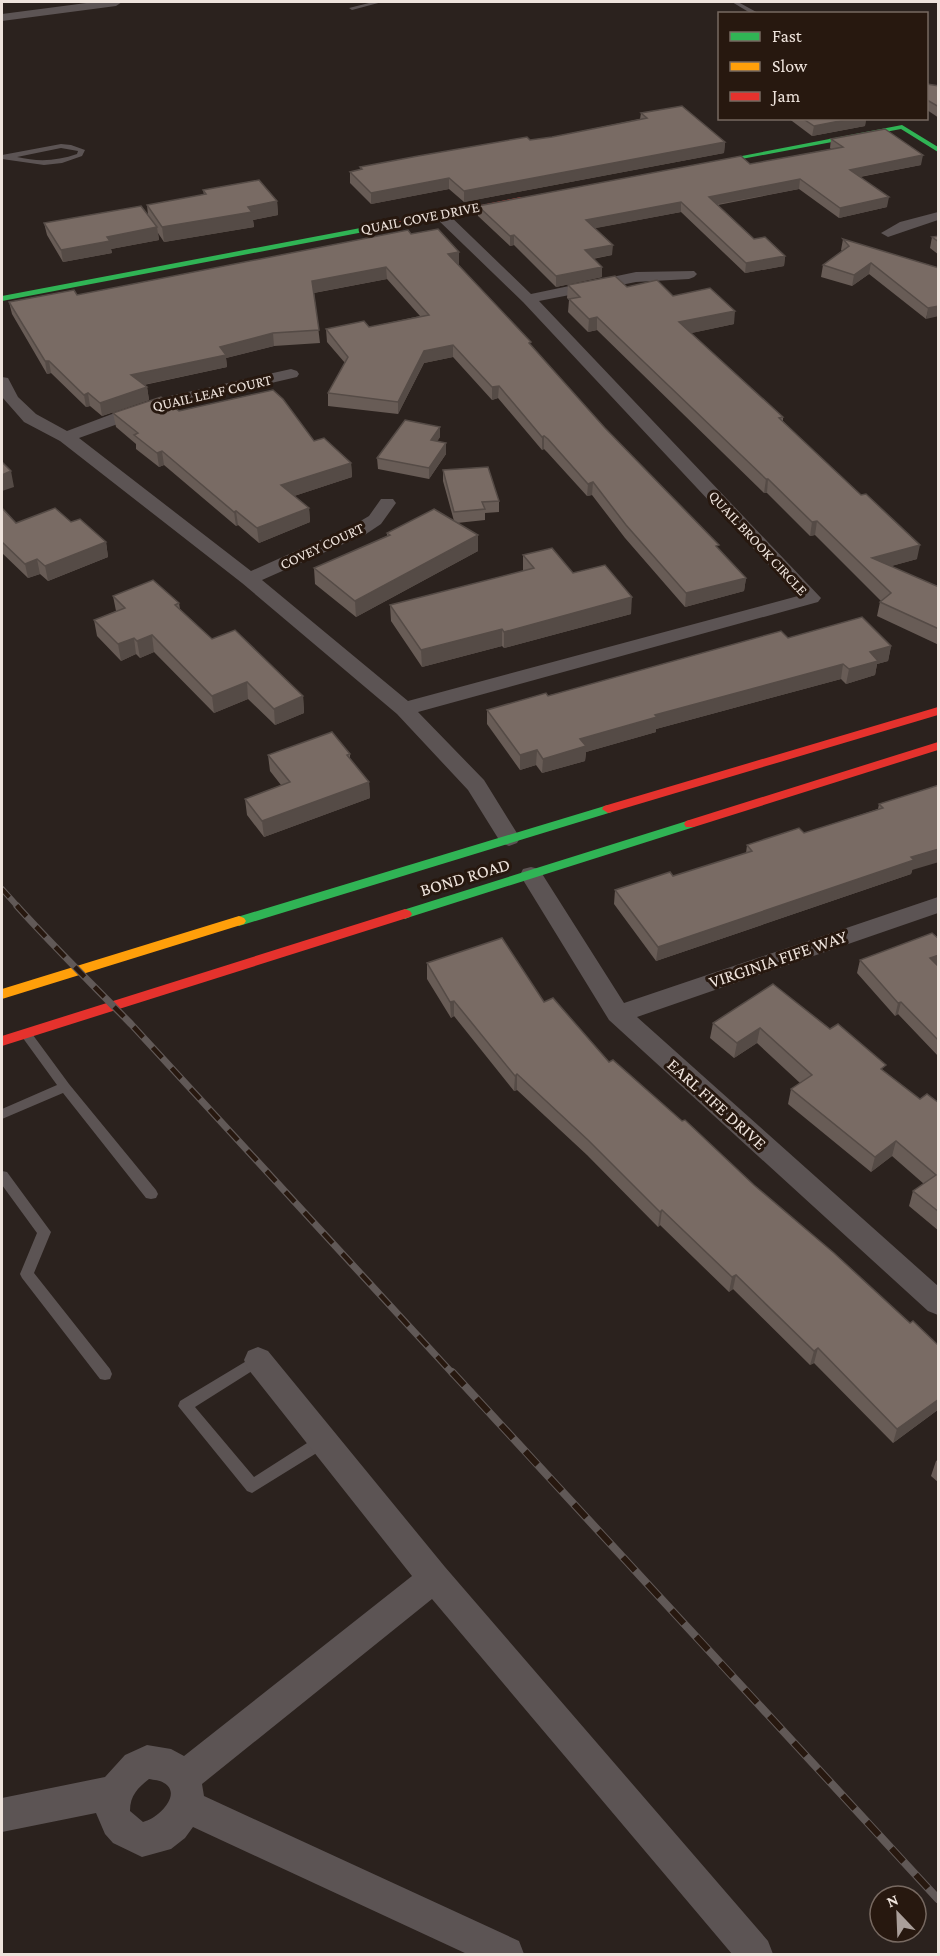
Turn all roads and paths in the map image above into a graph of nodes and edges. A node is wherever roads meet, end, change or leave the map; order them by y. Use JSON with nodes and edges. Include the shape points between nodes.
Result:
{"nodes":[{"id":1,"x":116,"y":2,"type":"edge"},
{"id":2,"x":379,"y":2,"type":"edge"},
{"id":3,"x":735,"y":2,"type":"edge"},
{"id":4,"x":352,"y":8,"type":"dead end"},
{"id":5,"x":753,"y":12,"type":"edge"},
{"id":6,"x":2,"y":18,"type":"edge"},
{"id":7,"x":939,"y":150,"type":"edge"},
{"id":8,"x":5,"y":157,"type":"edge"},
{"id":9,"x":682,"y":168,"type":"edge"},
{"id":10,"x":533,"y":197,"type":"edge"},
{"id":11,"x":440,"y":214,"type":"junction"},
{"id":12,"x":939,"y":216,"type":"edge"},
{"id":13,"x":888,"y":232,"type":"dead end"},
{"id":14,"x":689,"y":274,"type":"dead end"},
{"id":15,"x":528,"y":298,"type":"junction"},
{"id":16,"x":2,"y":299,"type":"edge"},
{"id":17,"x":291,"y":374,"type":"dead end"},
{"id":18,"x":2,"y":382,"type":"edge"},
{"id":19,"x":66,"y":437,"type":"junction"},
{"id":20,"x":387,"y":503,"type":"dead end"},
{"id":21,"x":249,"y":579,"type":"junction"},
{"id":22,"x":404,"y":709,"type":"junction"},
{"id":23,"x":939,"y":711,"type":"edge"},
{"id":24,"x":939,"y":746,"type":"edge"},
{"id":25,"x":782,"y":758,"type":"junction"},
{"id":26,"x":757,"y":779,"type":"dead end"},
{"id":27,"x":509,"y":838,"type":"junction"},
{"id":28,"x":481,"y":863,"type":"dead end"},
{"id":29,"x":532,"y":866,"type":"junction"},
{"id":30,"x":939,"y":905,"type":"edge"},
{"id":31,"x":289,"y":934,"type":"dead end"},
{"id":32,"x":240,"y":966,"type":"junction"},
{"id":33,"x":2,"y":994,"type":"edge"},
{"id":34,"x":618,"y":1014,"type":"junction"},
{"id":35,"x":26,"y":1034,"type":"junction"},
{"id":36,"x":2,"y":1041,"type":"edge"},
{"id":37,"x":66,"y":1087,"type":"junction"},
{"id":38,"x":2,"y":1114,"type":"edge"},
{"id":39,"x":2,"y":1176,"type":"edge"},
{"id":40,"x":152,"y":1194,"type":"dead end"},
{"id":41,"x":939,"y":1304,"type":"edge"},
{"id":42,"x":258,"y":1360,"type":"joint"},
{"id":43,"x":105,"y":1374,"type":"dead end"},
{"id":44,"x":323,"y":1441,"type":"junction"},
{"id":45,"x":434,"y":1578,"type":"junction"},
{"id":46,"x":114,"y":1792,"type":"junction"},
{"id":47,"x":184,"y":1792,"type":"junction"},
{"id":48,"x":2,"y":1815,"type":"edge"},
{"id":49,"x":506,"y":1954,"type":"edge"},
{"id":50,"x":756,"y":1954,"type":"edge"}],
"edges":[{"from":1,"to":6,"type":"street"},
{"from":2,"to":4,"type":"lane"},
{"from":3,"to":5,"type":"lane"},
{"from":7,"to":9,"type":"main road","via":[[902,127]]},
{"from":8,"to":8,"type":"lane","via":[[48,164],[80,155],[82,150],[51,146]]},
{"from":10,"to":11,"type":"main road","name":"QUAIL COVE DRIVE"},
{"from":11,"to":15,"type":"street","name":"QUAIL BROOK CIRCLE"},
{"from":11,"to":16,"type":"main road","name":"QUAIL COVE DRIVE"},
{"from":12,"to":13,"type":"street"},
{"from":14,"to":15,"type":"street","via":[[636,277]]},
{"from":15,"to":22,"type":"street","name":"QUAIL BROOK CIRCLE","via":[[811,597]]},
{"from":17,"to":19,"type":"street","name":"QUAIL LEAF COURT","via":[[176,400]]},
{"from":18,"to":19,"type":"street","via":[[11,399],[30,418]]},
{"from":19,"to":21,"type":"street"},
{"from":20,"to":21,"type":"street","name":"COVEY COURT","via":[[375,520],[359,530]]},
{"from":21,"to":22,"type":"street"},
{"from":22,"to":27,"type":"street","via":[[476,785]]},
{"from":23,"to":25,"type":"main road","name":"BOND ROAD"},
{"from":24,"to":29,"type":"main road","name":"BOND ROAD"},
{"from":25,"to":26,"type":"main road"},
{"from":25,"to":27,"type":"main road","name":"BOND ROAD"},
{"from":27,"to":28,"type":"main road"},
{"from":27,"to":33,"type":"main road","name":"BOND ROAD"},
{"from":29,"to":32,"type":"main road","name":"BOND ROAD"},
{"from":29,"to":34,"type":"street","name":"EARL FIFE DRIVE"},
{"from":30,"to":34,"type":"street","name":"VIRGINIA FIFE WAY"},
{"from":31,"to":32,"type":"main road"},
{"from":32,"to":35,"type":"main road","name":"BOND ROAD"},
{"from":34,"to":41,"type":"street","name":"EARL FIFE DRIVE"},
{"from":35,"to":36,"type":"main road","name":"BOND ROAD"},
{"from":35,"to":37,"type":"lane"},
{"from":37,"to":38,"type":"lane"},
{"from":37,"to":40,"type":"lane"},
{"from":39,"to":43,"type":"lane","via":[[44,1232],[27,1274]]},
{"from":42,"to":44,"type":"street"},
{"from":42,"to":44,"type":"lane","via":[[185,1406],[252,1486]]},
{"from":44,"to":45,"type":"street"},
{"from":45,"to":47,"type":"street"},
{"from":45,"to":50,"type":"street"},
{"from":46,"to":47,"type":"street","via":[[132,1768],[161,1762],[174,1767]]},
{"from":46,"to":47,"type":"street","via":[[112,1808],[116,1822],[139,1839],[168,1832],[179,1821]]},
{"from":46,"to":48,"type":"street"},
{"from":47,"to":49,"type":"street"}]}
